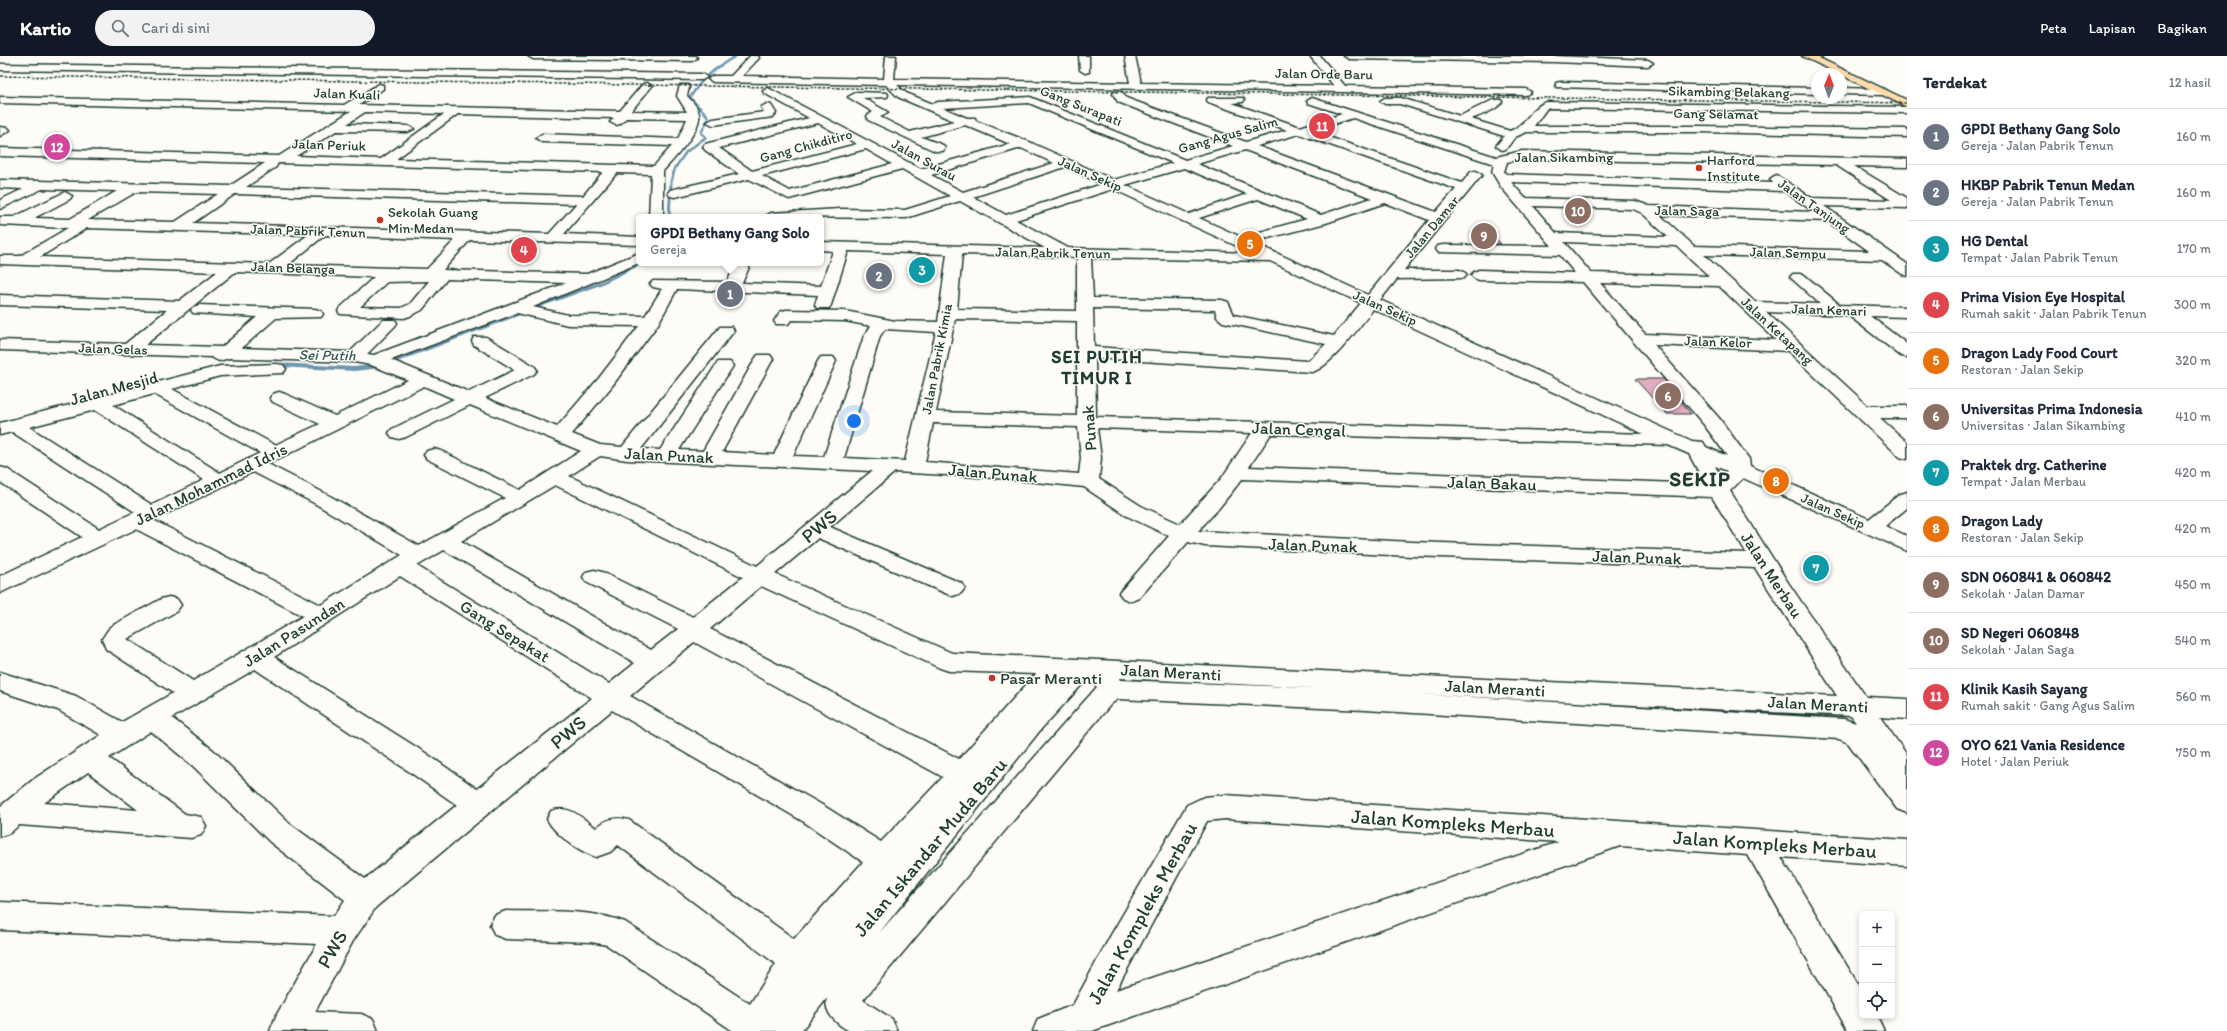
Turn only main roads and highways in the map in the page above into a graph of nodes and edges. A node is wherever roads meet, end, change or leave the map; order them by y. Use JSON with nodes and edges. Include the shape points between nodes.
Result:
{"nodes":[{"id":1,"x":1806,"y":56,"type":"edge"},
{"id":2,"x":1907,"y":104,"type":"edge"}],
"edges":[{"from":1,"to":2,"type":"main road"}]}
